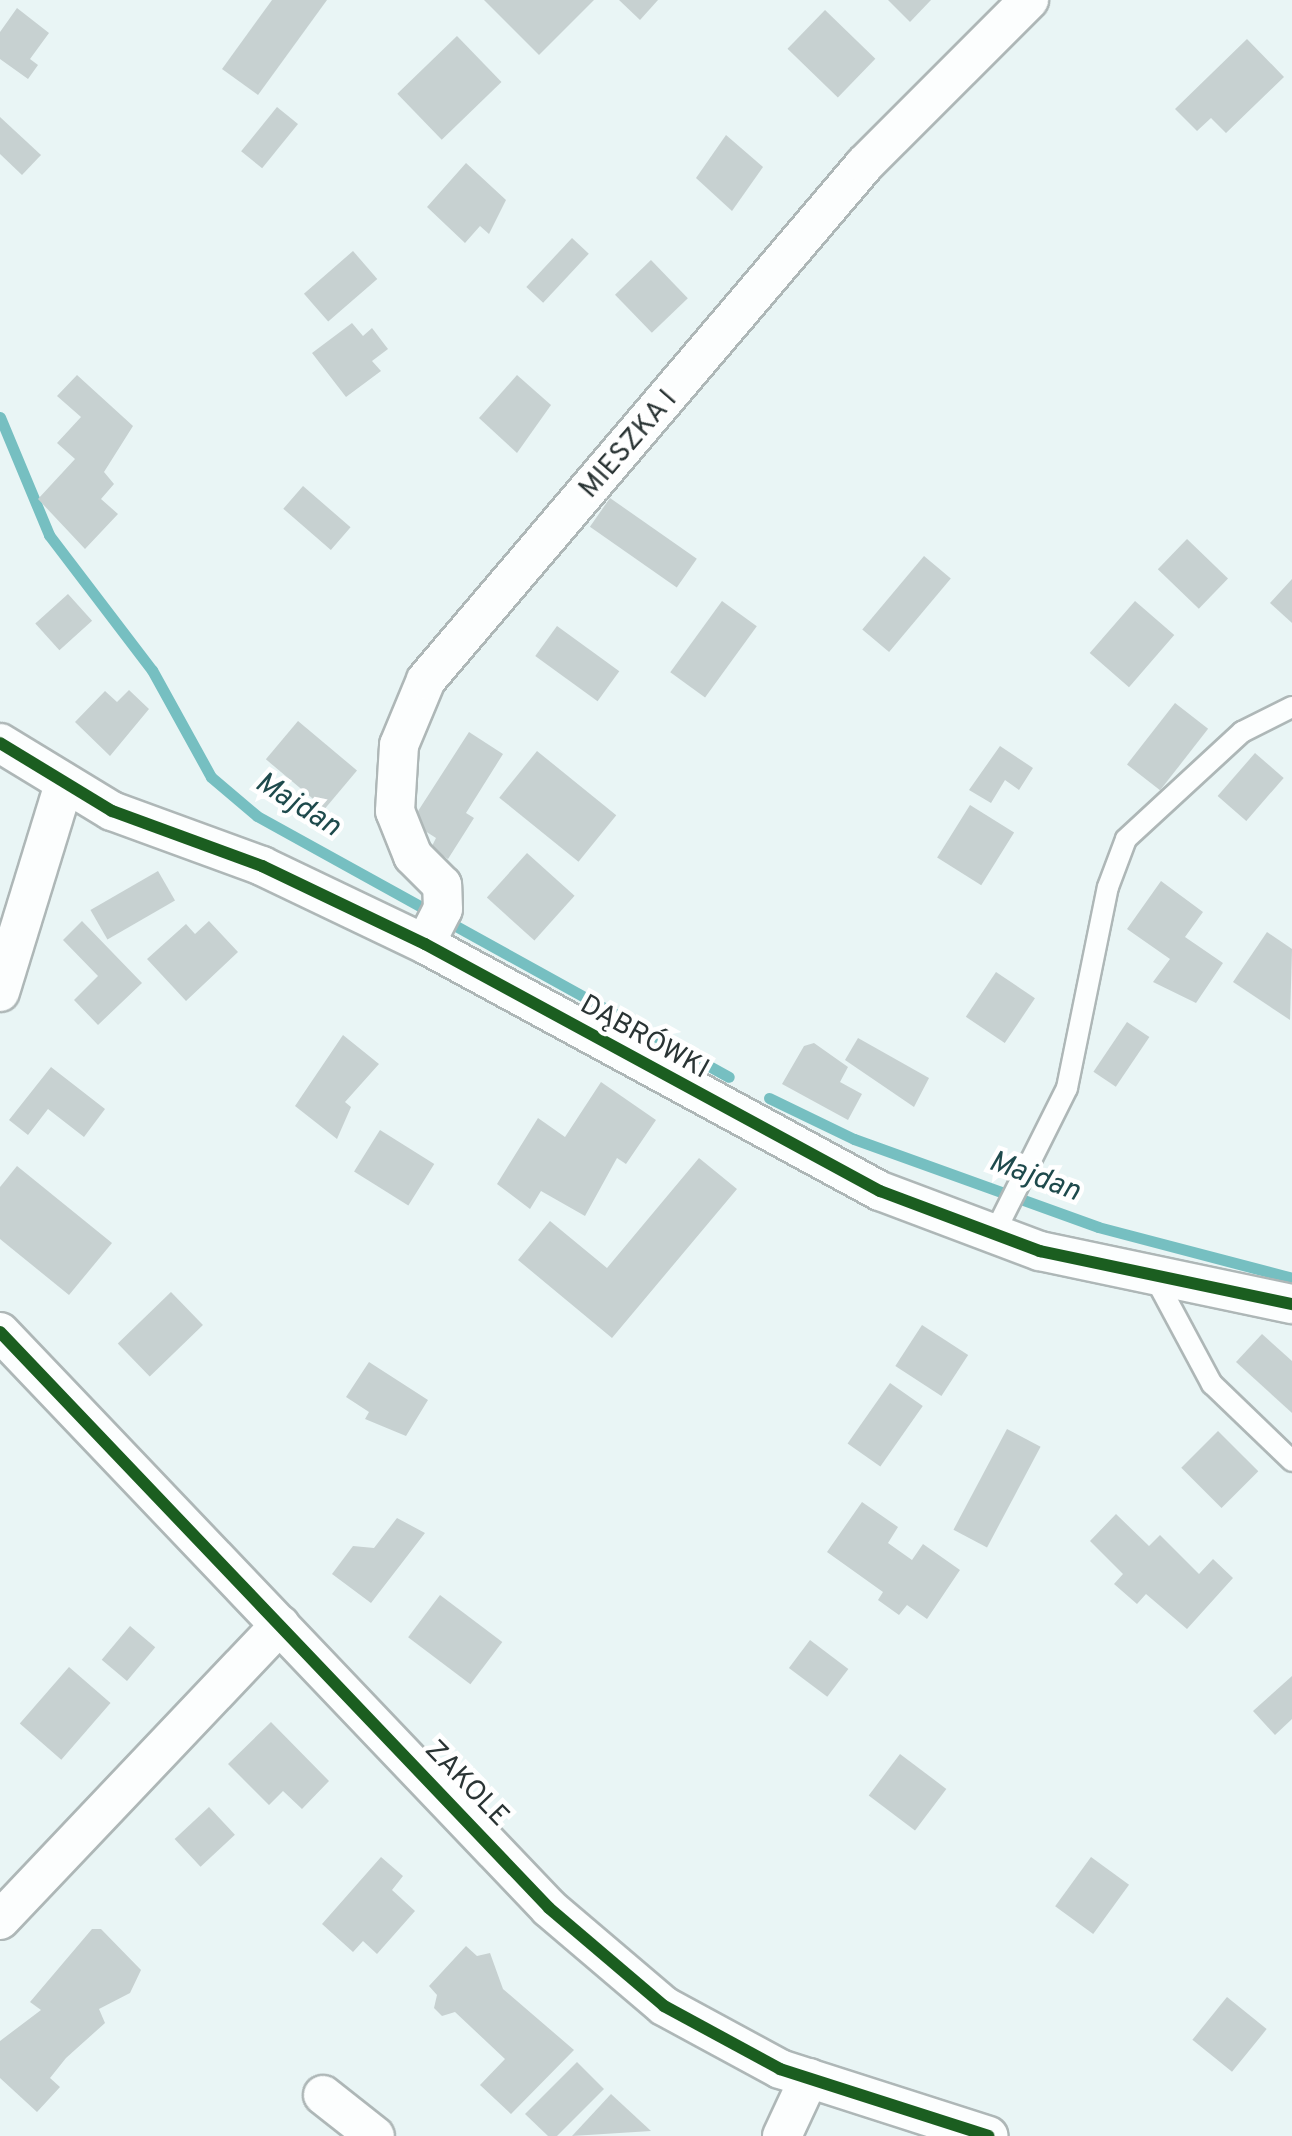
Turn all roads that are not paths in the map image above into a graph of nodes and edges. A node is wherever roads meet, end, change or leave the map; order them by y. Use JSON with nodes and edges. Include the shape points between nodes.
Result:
{"nodes":[{"id":1,"x":1029,"y":0,"type":"edge"},
{"id":2,"x":1292,"y":707,"type":"edge"},
{"id":3,"x":0,"y":742,"type":"edge"},
{"id":4,"x":64,"y":784,"type":"junction"},
{"id":5,"x":433,"y":928,"type":"junction"},
{"id":6,"x":0,"y":992,"type":"edge"},
{"id":7,"x":1005,"y":1210,"type":"junction"},
{"id":8,"x":1152,"y":1274,"type":"junction"},
{"id":9,"x":1292,"y":1304,"type":"edge"},
{"id":10,"x":0,"y":1332,"type":"edge"},
{"id":11,"x":1292,"y":1461,"type":"edge"},
{"id":12,"x":280,"y":1625,"type":"junction"},
{"id":13,"x":0,"y":1920,"type":"edge"},
{"id":14,"x":809,"y":2078,"type":"junction"},
{"id":15,"x":324,"y":2095,"type":"dead end"},
{"id":16,"x":375,"y":2136,"type":"edge"},
{"id":17,"x":782,"y":2136,"type":"edge"},
{"id":18,"x":989,"y":2136,"type":"edge"}],
"edges":[{"from":1,"to":5,"type":"street","name":"MIESZKA I","via":[[865,164],[426,680],[399,745],[395,811],[413,856],[442,885]]},
{"from":2,"to":7,"type":"lane","via":[[1242,732],[1126,839],[1108,887],[1067,1088]]},
{"from":3,"to":4,"type":"street","name":"DĄBRÓWKI"},
{"from":4,"to":5,"type":"street","name":"DĄBRÓWKI"},
{"from":4,"to":6,"type":"street"},
{"from":5,"to":7,"type":"street","name":"DĄBRÓWKI","via":[[758,1129],[880,1191]]},
{"from":7,"to":8,"type":"street","name":"DĄBRÓWKI"},
{"from":8,"to":9,"type":"street","name":"DĄBRÓWKI"},
{"from":8,"to":11,"type":"lane","via":[[1212,1384]]},
{"from":10,"to":12,"type":"street","name":"ZAKOLE"},
{"from":12,"to":13,"type":"street"},
{"from":12,"to":14,"type":"street","name":"ZAKOLE","via":[[549,1908],[664,2006]]},
{"from":14,"to":17,"type":"street"},
{"from":14,"to":18,"type":"street","name":"ZAKOLE"},
{"from":15,"to":16,"type":"street"}]}
